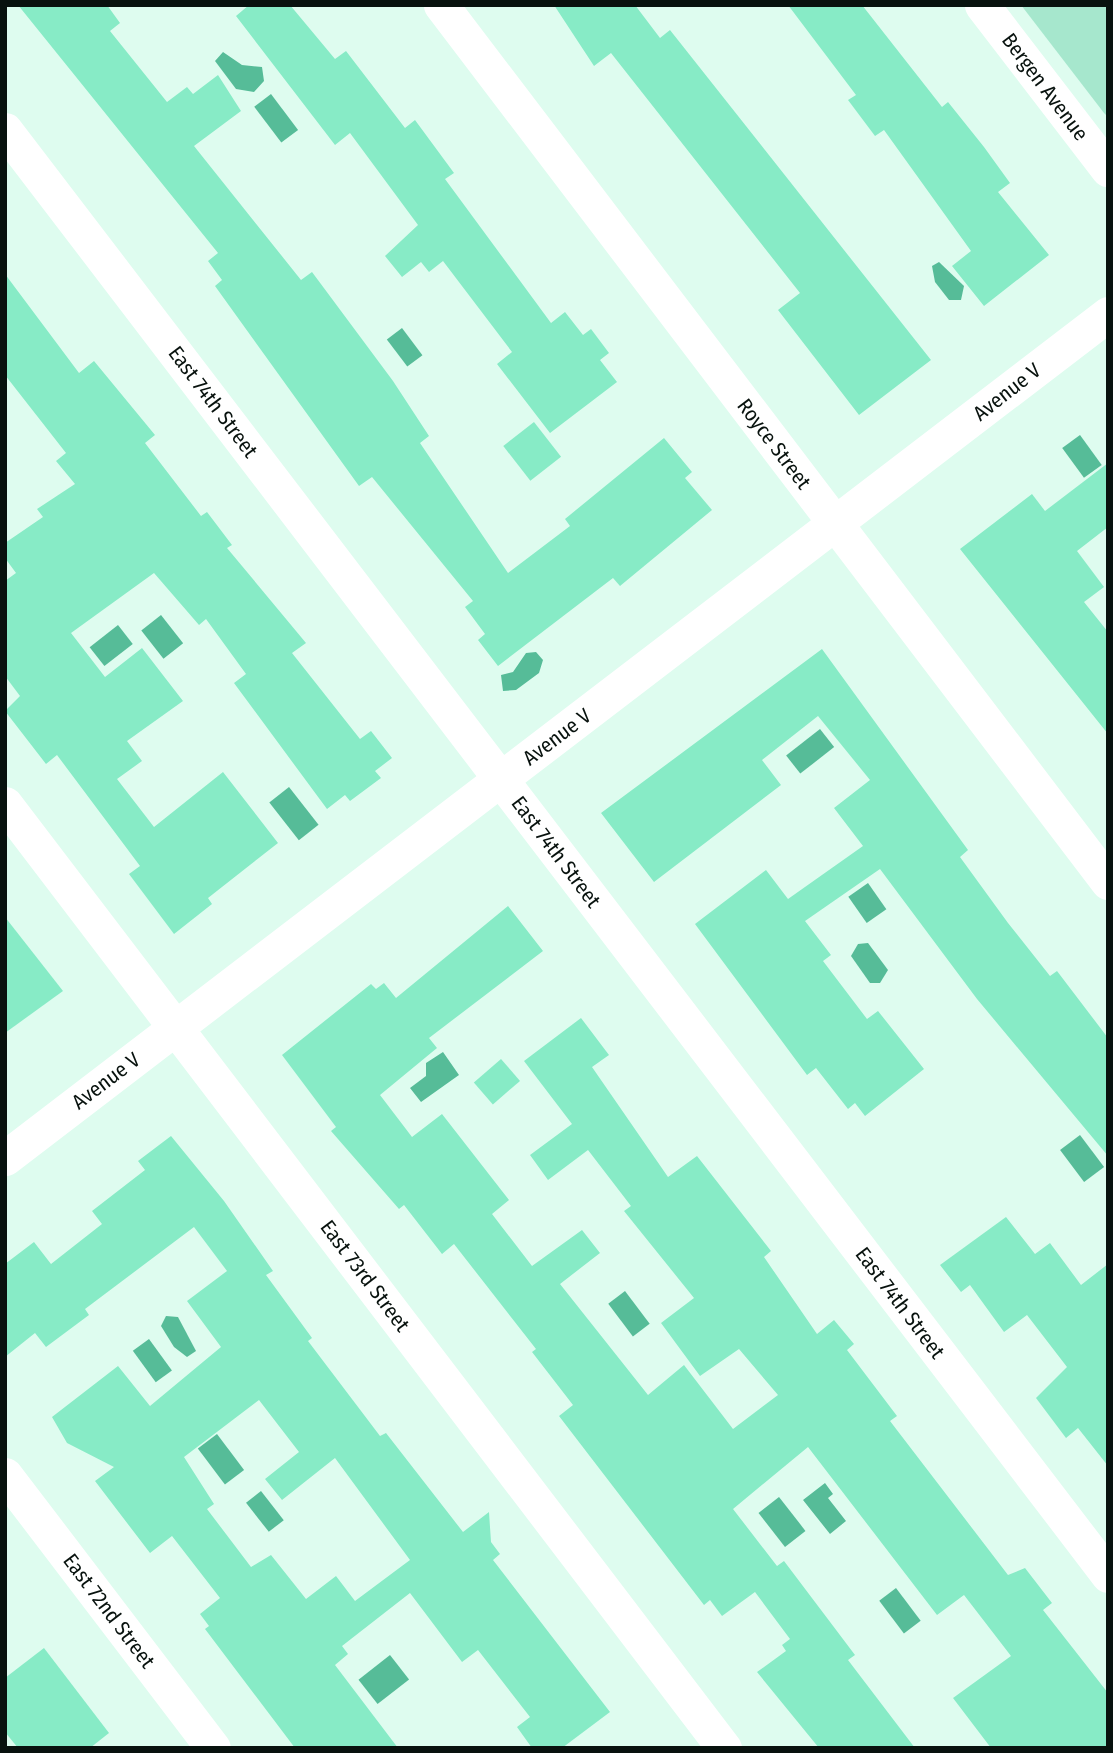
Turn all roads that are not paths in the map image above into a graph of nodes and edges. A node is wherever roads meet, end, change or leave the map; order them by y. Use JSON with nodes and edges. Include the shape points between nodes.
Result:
{"nodes":[{"id":1,"x":441,"y":5,"type":"edge"},
{"id":2,"x":982,"y":5,"type":"edge"},
{"id":3,"x":5,"y":130,"type":"edge"},
{"id":4,"x":1108,"y":169,"type":"edge"},
{"id":5,"x":1108,"y":314,"type":"edge"},
{"id":6,"x":836,"y":525,"type":"junction"},
{"id":7,"x":501,"y":780,"type":"junction"},
{"id":8,"x":5,"y":804,"type":"edge"},
{"id":9,"x":1108,"y":882,"type":"edge"},
{"id":10,"x":176,"y":1028,"type":"junction"},
{"id":11,"x":5,"y":1158,"type":"edge"},
{"id":12,"x":5,"y":1475,"type":"edge"},
{"id":13,"x":1108,"y":1575,"type":"edge"},
{"id":14,"x":213,"y":1748,"type":"edge"},
{"id":15,"x":724,"y":1748,"type":"edge"}],
"edges":[{"from":1,"to":6,"type":"street","name":"Royce Street"},
{"from":2,"to":4,"type":"street","name":"Bergen Avenue"},
{"from":3,"to":7,"type":"street","name":"East 74th Street"},
{"from":5,"to":6,"type":"street","name":"Avenue V"},
{"from":6,"to":7,"type":"street","name":"Avenue V"},
{"from":6,"to":9,"type":"street","name":"Royce Street"},
{"from":7,"to":10,"type":"street","name":"Avenue V"},
{"from":7,"to":13,"type":"street","name":"East 74th Street"},
{"from":8,"to":10,"type":"street","name":"East 73rd Street"},
{"from":10,"to":11,"type":"street","name":"Avenue V"},
{"from":10,"to":15,"type":"street","name":"East 73rd Street"},
{"from":12,"to":14,"type":"street","name":"East 72nd Street"}]}
